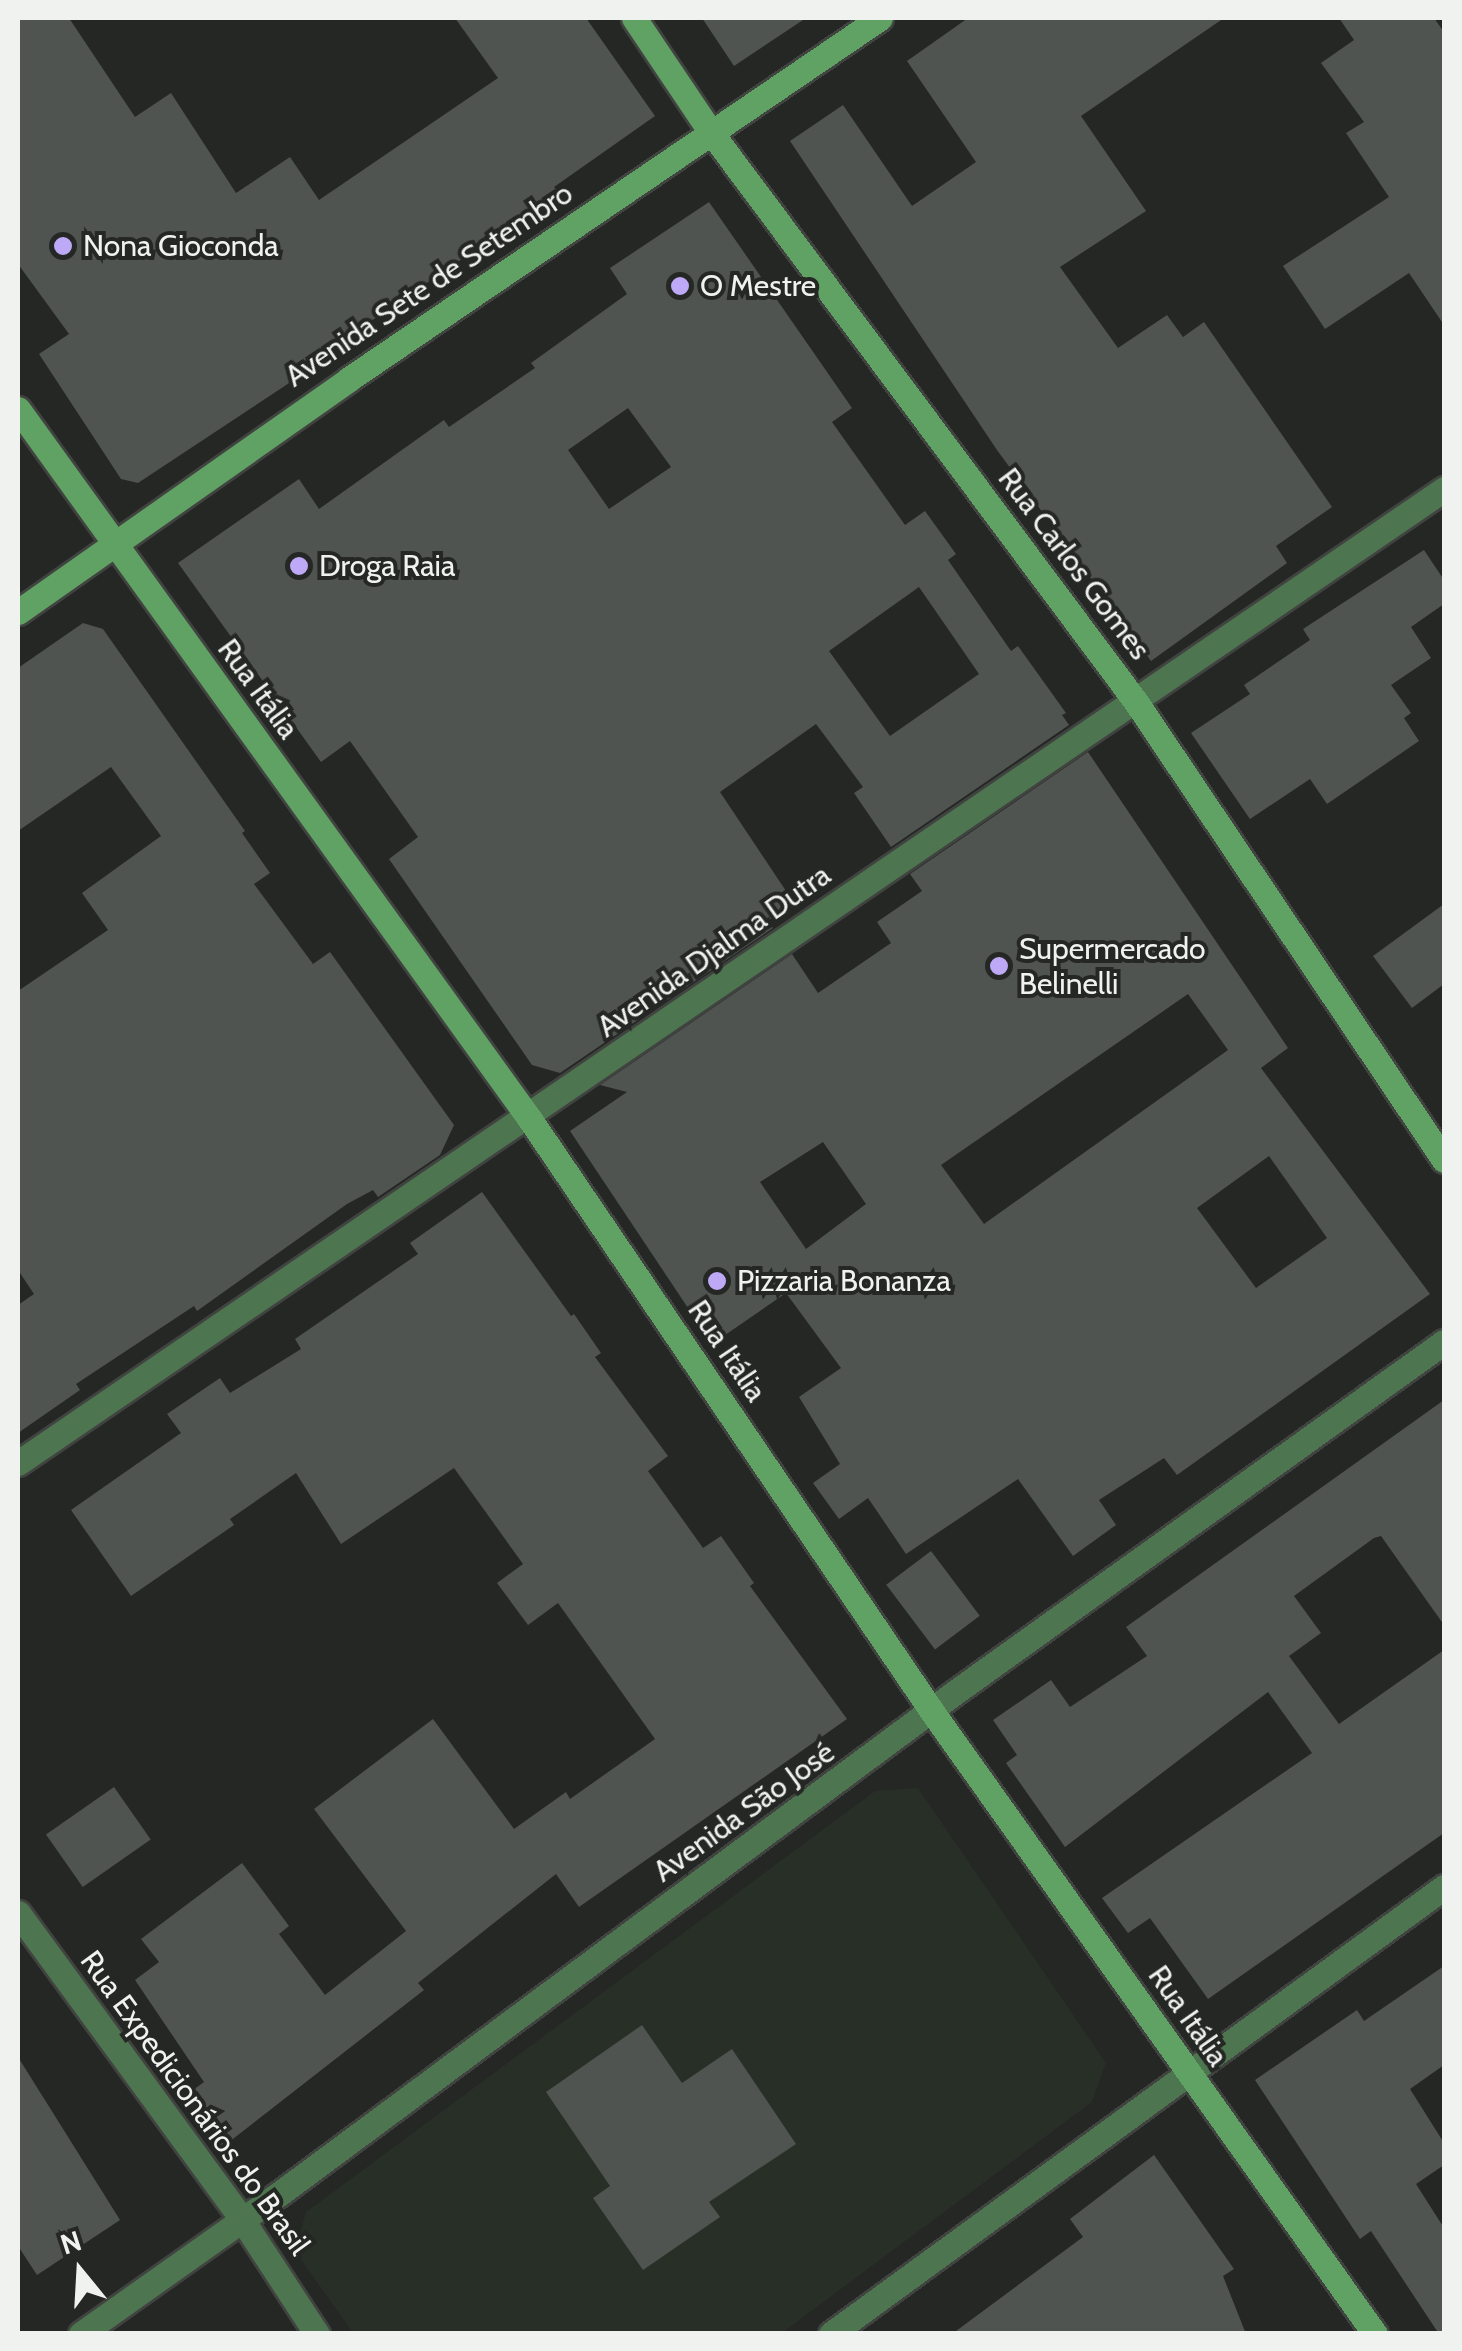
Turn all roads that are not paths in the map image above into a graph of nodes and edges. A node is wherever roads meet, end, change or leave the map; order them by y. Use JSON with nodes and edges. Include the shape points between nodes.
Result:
{"nodes":[{"id":1,"x":634,"y":18,"type":"edge"},
{"id":2,"x":880,"y":18,"type":"edge"},
{"id":3,"x":710,"y":131,"type":"junction"},
{"id":4,"x":18,"y":410,"type":"edge"},
{"id":5,"x":1444,"y":489,"type":"edge"},
{"id":6,"x":114,"y":544,"type":"junction"},
{"id":7,"x":18,"y":612,"type":"edge"},
{"id":8,"x":1136,"y":702,"type":"junction"},
{"id":9,"x":529,"y":1118,"type":"junction"},
{"id":10,"x":1444,"y":1160,"type":"edge"},
{"id":11,"x":1444,"y":1342,"type":"edge"},
{"id":12,"x":18,"y":1463,"type":"edge"},
{"id":13,"x":933,"y":1712,"type":"junction"},
{"id":14,"x":1444,"y":1887,"type":"edge"},
{"id":15,"x":18,"y":1912,"type":"edge"},
{"id":16,"x":1190,"y":2074,"type":"junction"},
{"id":17,"x":242,"y":2218,"type":"junction"},
{"id":18,"x":82,"y":2334,"type":"edge"},
{"id":19,"x":317,"y":2334,"type":"edge"},
{"id":20,"x":831,"y":2334,"type":"edge"},
{"id":21,"x":1375,"y":2334,"type":"edge"}],
"edges":[{"from":1,"to":3,"type":"street","name":"Rua Carlos Gomes"},
{"from":2,"to":3,"type":"street","name":"Avenida Sete de Setembro"},
{"from":3,"to":6,"type":"street","name":"Avenida Sete de Setembro"},
{"from":3,"to":8,"type":"street","name":"Rua Carlos Gomes"},
{"from":4,"to":6,"type":"street","name":"Rua Itália"},
{"from":5,"to":8,"type":"street","name":"Avenida Djalma Dutra"},
{"from":6,"to":7,"type":"street","name":"Avenida Sete de Setembro"},
{"from":6,"to":9,"type":"street","name":"Rua Itália"},
{"from":8,"to":9,"type":"street","name":"Avenida Djalma Dutra"},
{"from":8,"to":10,"type":"street","name":"Rua Carlos Gomes"},
{"from":9,"to":12,"type":"street","name":"Avenida Djalma Dutra"},
{"from":9,"to":13,"type":"street","name":"Rua Itália"},
{"from":11,"to":13,"type":"street","name":"Avenida São José"},
{"from":13,"to":16,"type":"street","name":"Rua Itália"},
{"from":13,"to":17,"type":"street","name":"Avenida São José"},
{"from":14,"to":16,"type":"street"},
{"from":15,"to":17,"type":"street","name":"Rua Expedicionários do Brasil"},
{"from":16,"to":20,"type":"street"},
{"from":16,"to":21,"type":"street","name":"Rua Itália"},
{"from":17,"to":18,"type":"street","name":"Avenida São José"},
{"from":17,"to":19,"type":"street","name":"Rua Expedicionários do Brasil"}]}
